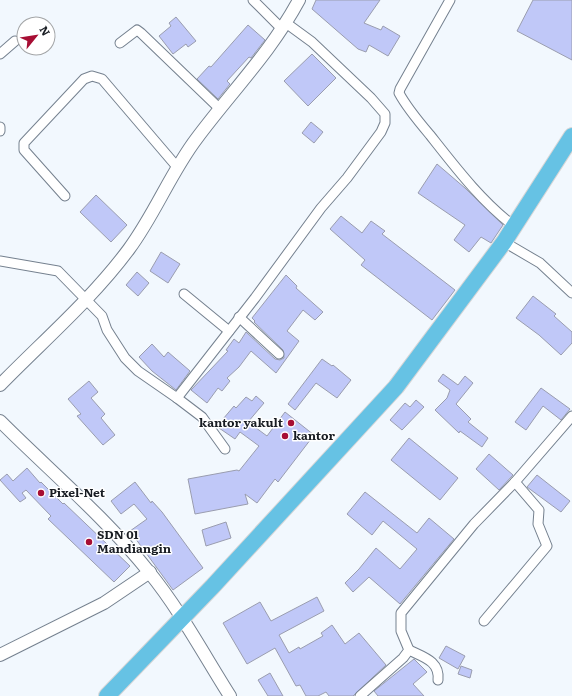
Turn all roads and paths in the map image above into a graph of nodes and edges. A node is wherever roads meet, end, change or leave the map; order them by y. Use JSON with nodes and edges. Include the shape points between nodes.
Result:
{"nodes":[{"id":1,"x":253,"y":0,"type":"edge"},
{"id":2,"x":298,"y":0,"type":"edge"},
{"id":3,"x":450,"y":0,"type":"edge"},
{"id":4,"x":284,"y":26,"type":"junction"},
{"id":5,"x":15,"y":41,"type":"dead end"},
{"id":6,"x":120,"y":43,"type":"dead end"},
{"id":7,"x":0,"y":54,"type":"edge"},
{"id":8,"x":220,"y":110,"type":"junction"},
{"id":9,"x":0,"y":127,"type":"edge"},
{"id":10,"x":0,"y":131,"type":"edge"},
{"id":11,"x":572,"y":136,"type":"edge"},
{"id":12,"x":178,"y":168,"type":"junction"},
{"id":13,"x":65,"y":196,"type":"dead end"},
{"id":14,"x":515,"y":226,"type":"junction"},
{"id":15,"x":504,"y":242,"type":"junction"},
{"id":16,"x":0,"y":261,"type":"edge"},
{"id":17,"x":572,"y":293,"type":"edge"},
{"id":18,"x":184,"y":294,"type":"dead end"},
{"id":19,"x":86,"y":298,"type":"junction"},
{"id":20,"x":239,"y":317,"type":"junction"},
{"id":21,"x":229,"y":330,"type":"junction"},
{"id":22,"x":279,"y":354,"type":"dead end"},
{"id":23,"x":0,"y":384,"type":"edge"},
{"id":24,"x":177,"y":398,"type":"junction"},
{"id":25,"x":572,"y":416,"type":"edge"},
{"id":26,"x":0,"y":421,"type":"edge"},
{"id":27,"x":225,"y":449,"type":"dead end"},
{"id":28,"x":515,"y":482,"type":"junction"},
{"id":29,"x":150,"y":572,"type":"junction"},
{"id":30,"x":181,"y":619,"type":"junction"},
{"id":31,"x":484,"y":621,"type":"dead end"},
{"id":32,"x":409,"y":650,"type":"junction"},
{"id":33,"x":0,"y":655,"type":"edge"},
{"id":34,"x":438,"y":680,"type":"dead end"},
{"id":35,"x":107,"y":696,"type":"edge"},
{"id":36,"x":230,"y":696,"type":"edge"},
{"id":37,"x":360,"y":696,"type":"edge"}],
"edges":[{"from":1,"to":4,"type":"street"},
{"from":2,"to":4,"type":"street"},
{"from":3,"to":14,"type":"street","via":[[399,93],[487,204]]},
{"from":4,"to":8,"type":"street"},
{"from":4,"to":20,"type":"street","via":[[312,42],[341,68],[371,98],[386,118],[381,132],[347,178],[320,208]]},
{"from":5,"to":7,"type":"street"},
{"from":6,"to":8,"type":"street","via":[[137,30]]},
{"from":8,"to":12,"type":"street","via":[[196,138]]},
{"from":9,"to":10,"type":"street"},
{"from":11,"to":14,"type":"highway"},
{"from":12,"to":13,"type":"street","via":[[102,79],[92,76],[84,79],[24,142],[24,150]]},
{"from":12,"to":19,"type":"street","via":[[129,248]]},
{"from":14,"to":15,"type":"highway"},
{"from":15,"to":17,"type":"street","via":[[540,263]]},
{"from":15,"to":30,"type":"highway","via":[[396,387]]},
{"from":16,"to":19,"type":"street","via":[[58,272]]},
{"from":18,"to":21,"type":"street"},
{"from":19,"to":23,"type":"street"},
{"from":19,"to":24,"type":"street","via":[[102,316],[110,336],[125,358],[138,371]]},
{"from":20,"to":21,"type":"street"},
{"from":20,"to":22,"type":"street"},
{"from":21,"to":24,"type":"street"},
{"from":24,"to":27,"type":"street","via":[[202,417]]},
{"from":25,"to":28,"type":"street"},
{"from":26,"to":29,"type":"street","via":[[112,528]]},
{"from":28,"to":31,"type":"street","via":[[540,510],[538,524],[547,546]]},
{"from":28,"to":32,"type":"street","via":[[474,524],[401,614],[401,631]]},
{"from":29,"to":30,"type":"street"},
{"from":29,"to":33,"type":"street","via":[[104,603]]},
{"from":30,"to":35,"type":"highway"},
{"from":30,"to":36,"type":"street"},
{"from":32,"to":34,"type":"street","via":[[435,665],[439,672]]},
{"from":32,"to":37,"type":"street","via":[[404,658]]}]}
